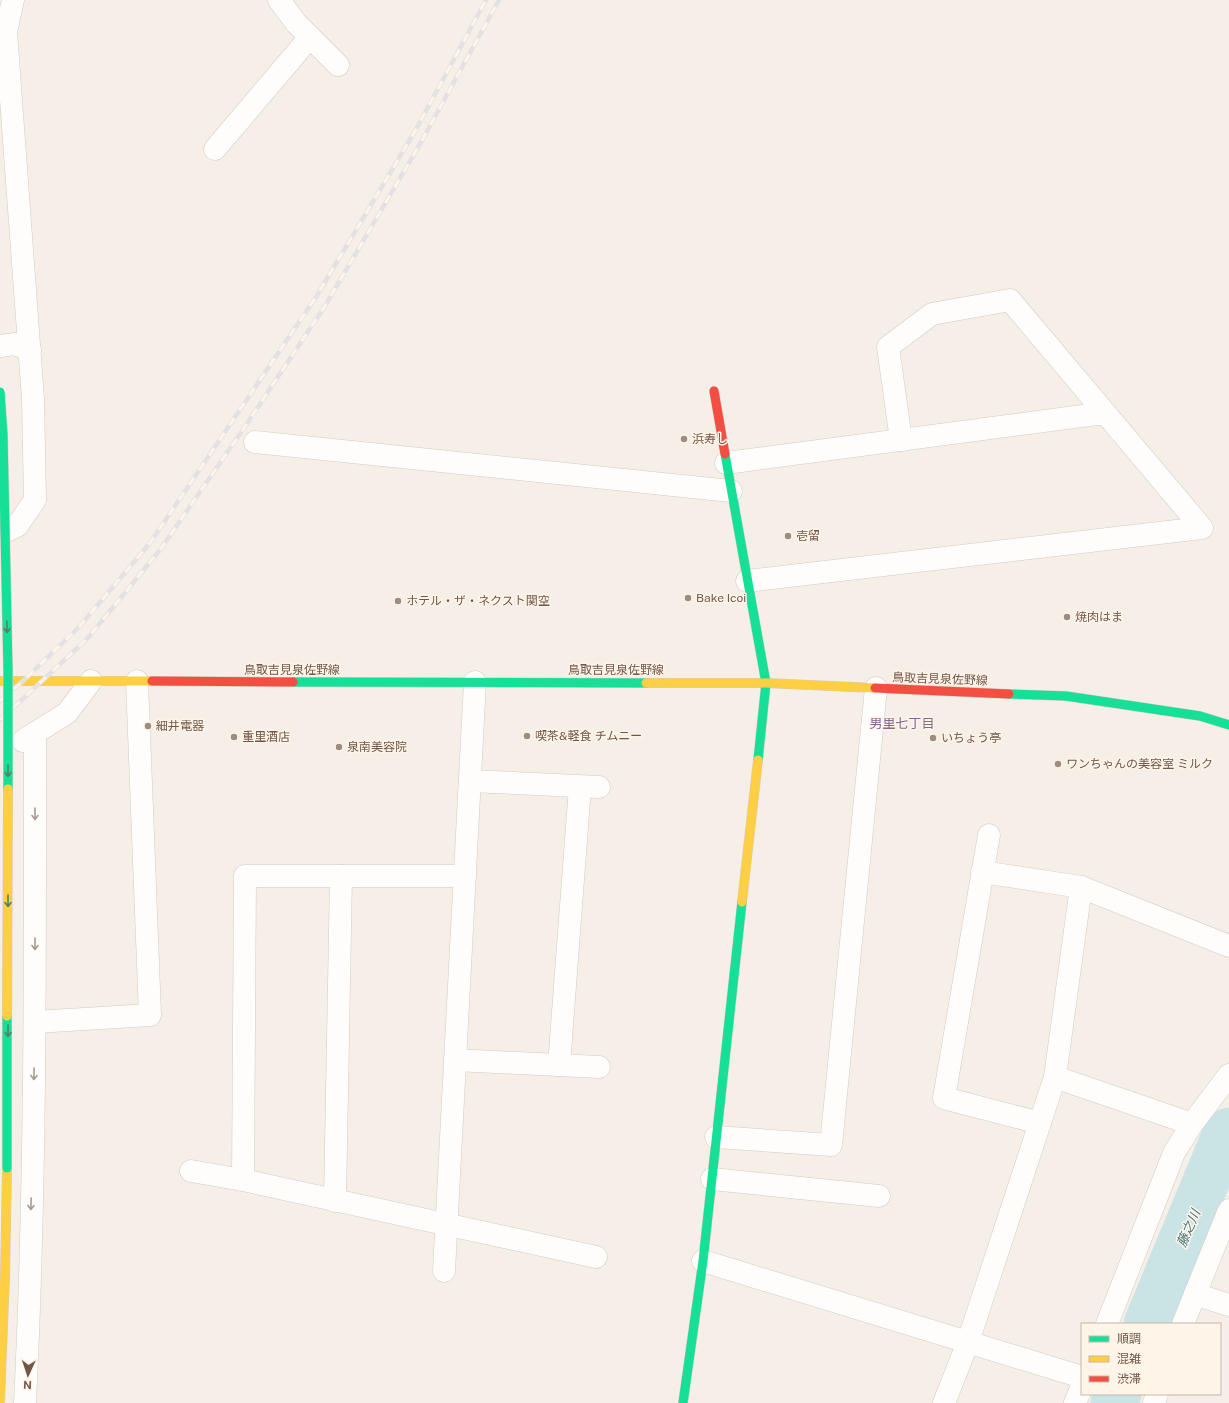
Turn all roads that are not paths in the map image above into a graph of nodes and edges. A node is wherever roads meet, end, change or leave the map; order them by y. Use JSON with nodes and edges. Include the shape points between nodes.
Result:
{"nodes":[{"id":1,"x":13,"y":0,"type":"edge"},
{"id":2,"x":279,"y":0,"type":"edge"},
{"id":3,"x":0,"y":2,"type":"edge"},
{"id":4,"x":6,"y":32,"type":"junction"},
{"id":5,"x":310,"y":37,"type":"junction"},
{"id":6,"x":338,"y":65,"type":"dead end"},
{"id":7,"x":215,"y":149,"type":"dead end"},
{"id":8,"x":0,"y":346,"type":"edge"},
{"id":9,"x":30,"y":350,"type":"junction"},
{"id":10,"x":714,"y":391,"type":"dead end"},
{"id":11,"x":0,"y":392,"type":"edge"},
{"id":12,"x":1104,"y":413,"type":"junction"},
{"id":13,"x":901,"y":440,"type":"junction"},
{"id":14,"x":255,"y":442,"type":"dead end"},
{"id":15,"x":726,"y":463,"type":"junction"},
{"id":16,"x":731,"y":491,"type":"junction"},
{"id":17,"x":0,"y":534,"type":"edge"},
{"id":18,"x":747,"y":581,"type":"junction"},
{"id":19,"x":0,"y":681,"type":"edge"},
{"id":20,"x":91,"y":681,"type":"junction"},
{"id":21,"x":137,"y":681,"type":"junction"},
{"id":22,"x":475,"y":682,"type":"junction"},
{"id":23,"x":766,"y":683,"type":"junction"},
{"id":24,"x":876,"y":688,"type":"junction"},
{"id":25,"x":1229,"y":725,"type":"edge"},
{"id":26,"x":35,"y":733,"type":"junction"},
{"id":27,"x":0,"y":759,"type":"edge"},
{"id":28,"x":470,"y":781,"type":"junction"},
{"id":29,"x":988,"y":835,"type":"dead end"},
{"id":30,"x":982,"y":872,"type":"junction"},
{"id":31,"x":341,"y":876,"type":"junction"},
{"id":32,"x":465,"y":876,"type":"junction"},
{"id":33,"x":1082,"y":887,"type":"junction"},
{"id":34,"x":1229,"y":946,"type":"edge"},
{"id":35,"x":35,"y":1022,"type":"junction"},
{"id":36,"x":455,"y":1060,"type":"junction"},
{"id":37,"x":559,"y":1065,"type":"junction"},
{"id":38,"x":598,"y":1068,"type":"dead end"},
{"id":39,"x":1229,"y":1075,"type":"edge"},
{"id":40,"x":1056,"y":1077,"type":"junction"},
{"id":41,"x":1040,"y":1123,"type":"junction"},
{"id":42,"x":1192,"y":1124,"type":"junction"},
{"id":43,"x":716,"y":1136,"type":"junction"},
{"id":44,"x":191,"y":1170,"type":"dead end"},
{"id":45,"x":712,"y":1179,"type":"junction"},
{"id":46,"x":243,"y":1180,"type":"junction"},
{"id":47,"x":879,"y":1196,"type":"dead end"},
{"id":48,"x":335,"y":1200,"type":"junction"},
{"id":49,"x":1229,"y":1210,"type":"edge"},
{"id":50,"x":446,"y":1225,"type":"junction"},
{"id":51,"x":596,"y":1257,"type":"dead end"},
{"id":52,"x":703,"y":1261,"type":"junction"},
{"id":53,"x":444,"y":1271,"type":"dead end"},
{"id":54,"x":1195,"y":1294,"type":"junction"},
{"id":55,"x":1229,"y":1305,"type":"edge"},
{"id":56,"x":1107,"y":1323,"type":"edge"},
{"id":57,"x":1183,"y":1323,"type":"edge"},
{"id":58,"x":968,"y":1342,"type":"junction"},
{"id":59,"x":1081,"y":1377,"type":"edge"},
{"id":60,"x":1081,"y":1388,"type":"edge"},
{"id":61,"x":0,"y":1401,"type":"edge"},
{"id":62,"x":25,"y":1403,"type":"edge"},
{"id":63,"x":682,"y":1403,"type":"edge"},
{"id":64,"x":944,"y":1403,"type":"edge"},
{"id":65,"x":1075,"y":1403,"type":"edge"}],
"edges":[{"from":1,"to":4,"type":"street"},
{"from":2,"to":5,"type":"street"},
{"from":3,"to":4,"type":"street"},
{"from":4,"to":9,"type":"street"},
{"from":5,"to":6,"type":"street"},
{"from":5,"to":7,"type":"street"},
{"from":8,"to":9,"type":"street","via":[[15,344]]},
{"from":9,"to":17,"type":"street","via":[[35,500],[17,526]]},
{"from":10,"to":15,"type":"main road"},
{"from":11,"to":61,"type":"main road","one_way":true,"bridge":true,"via":[[8,670],[7,1168]]},
{"from":12,"to":13,"type":"street"},
{"from":12,"to":13,"type":"street","via":[[1010,300],[932,314],[888,347]]},
{"from":12,"to":18,"type":"street","via":[[1202,528]]},
{"from":13,"to":15,"type":"street"},
{"from":14,"to":16,"type":"street"},
{"from":15,"to":16,"type":"main road"},
{"from":16,"to":18,"type":"main road"},
{"from":18,"to":23,"type":"main road"},
{"from":19,"to":20,"type":"main road","name":"鳥取吉見泉佐野線"},
{"from":20,"to":21,"type":"main road","name":"鳥取吉見泉佐野線"},
{"from":20,"to":26,"type":"street","via":[[67,713]]},
{"from":21,"to":22,"type":"main road","name":"鳥取吉見泉佐野線"},
{"from":21,"to":35,"type":"street","via":[[150,1015]]},
{"from":22,"to":23,"type":"main road","name":"鳥取吉見泉佐野線"},
{"from":22,"to":28,"type":"street"},
{"from":23,"to":24,"type":"main road","name":"鳥取吉見泉佐野線"},
{"from":23,"to":43,"type":"main road"},
{"from":24,"to":25,"type":"main road","name":"鳥取吉見泉佐野線","via":[[1066,696],[1200,716]]},
{"from":24,"to":43,"type":"street","via":[[831,1145]]},
{"from":26,"to":27,"type":"street"},
{"from":26,"to":35,"type":"street","one_way":true},
{"from":28,"to":32,"type":"street"},
{"from":28,"to":37,"type":"street","via":[[589,787]]},
{"from":29,"to":30,"type":"street"},
{"from":30,"to":33,"type":"street"},
{"from":30,"to":41,"type":"street","via":[[944,1098]]},
{"from":31,"to":32,"type":"street"},
{"from":31,"to":46,"type":"street","via":[[245,876]]},
{"from":31,"to":48,"type":"street"},
{"from":32,"to":36,"type":"street"},
{"from":33,"to":34,"type":"street"},
{"from":33,"to":40,"type":"street"},
{"from":35,"to":62,"type":"street","one_way":true},
{"from":36,"to":37,"type":"street"},
{"from":36,"to":50,"type":"street"},
{"from":37,"to":38,"type":"street"},
{"from":39,"to":42,"type":"street"},
{"from":40,"to":41,"type":"street"},
{"from":40,"to":42,"type":"street"},
{"from":41,"to":58,"type":"street"},
{"from":42,"to":56,"type":"street","via":[[1174,1153]]},
{"from":43,"to":45,"type":"main road"},
{"from":44,"to":46,"type":"street"},
{"from":45,"to":47,"type":"street"},
{"from":45,"to":52,"type":"main road"},
{"from":46,"to":48,"type":"street"},
{"from":48,"to":50,"type":"street"},
{"from":49,"to":54,"type":"street"},
{"from":50,"to":51,"type":"street"},
{"from":50,"to":53,"type":"street"},
{"from":52,"to":58,"type":"street"},
{"from":52,"to":63,"type":"main road"},
{"from":54,"to":55,"type":"street"},
{"from":54,"to":57,"type":"street"},
{"from":58,"to":59,"type":"street"},
{"from":58,"to":64,"type":"street"},
{"from":60,"to":65,"type":"street"}]}
